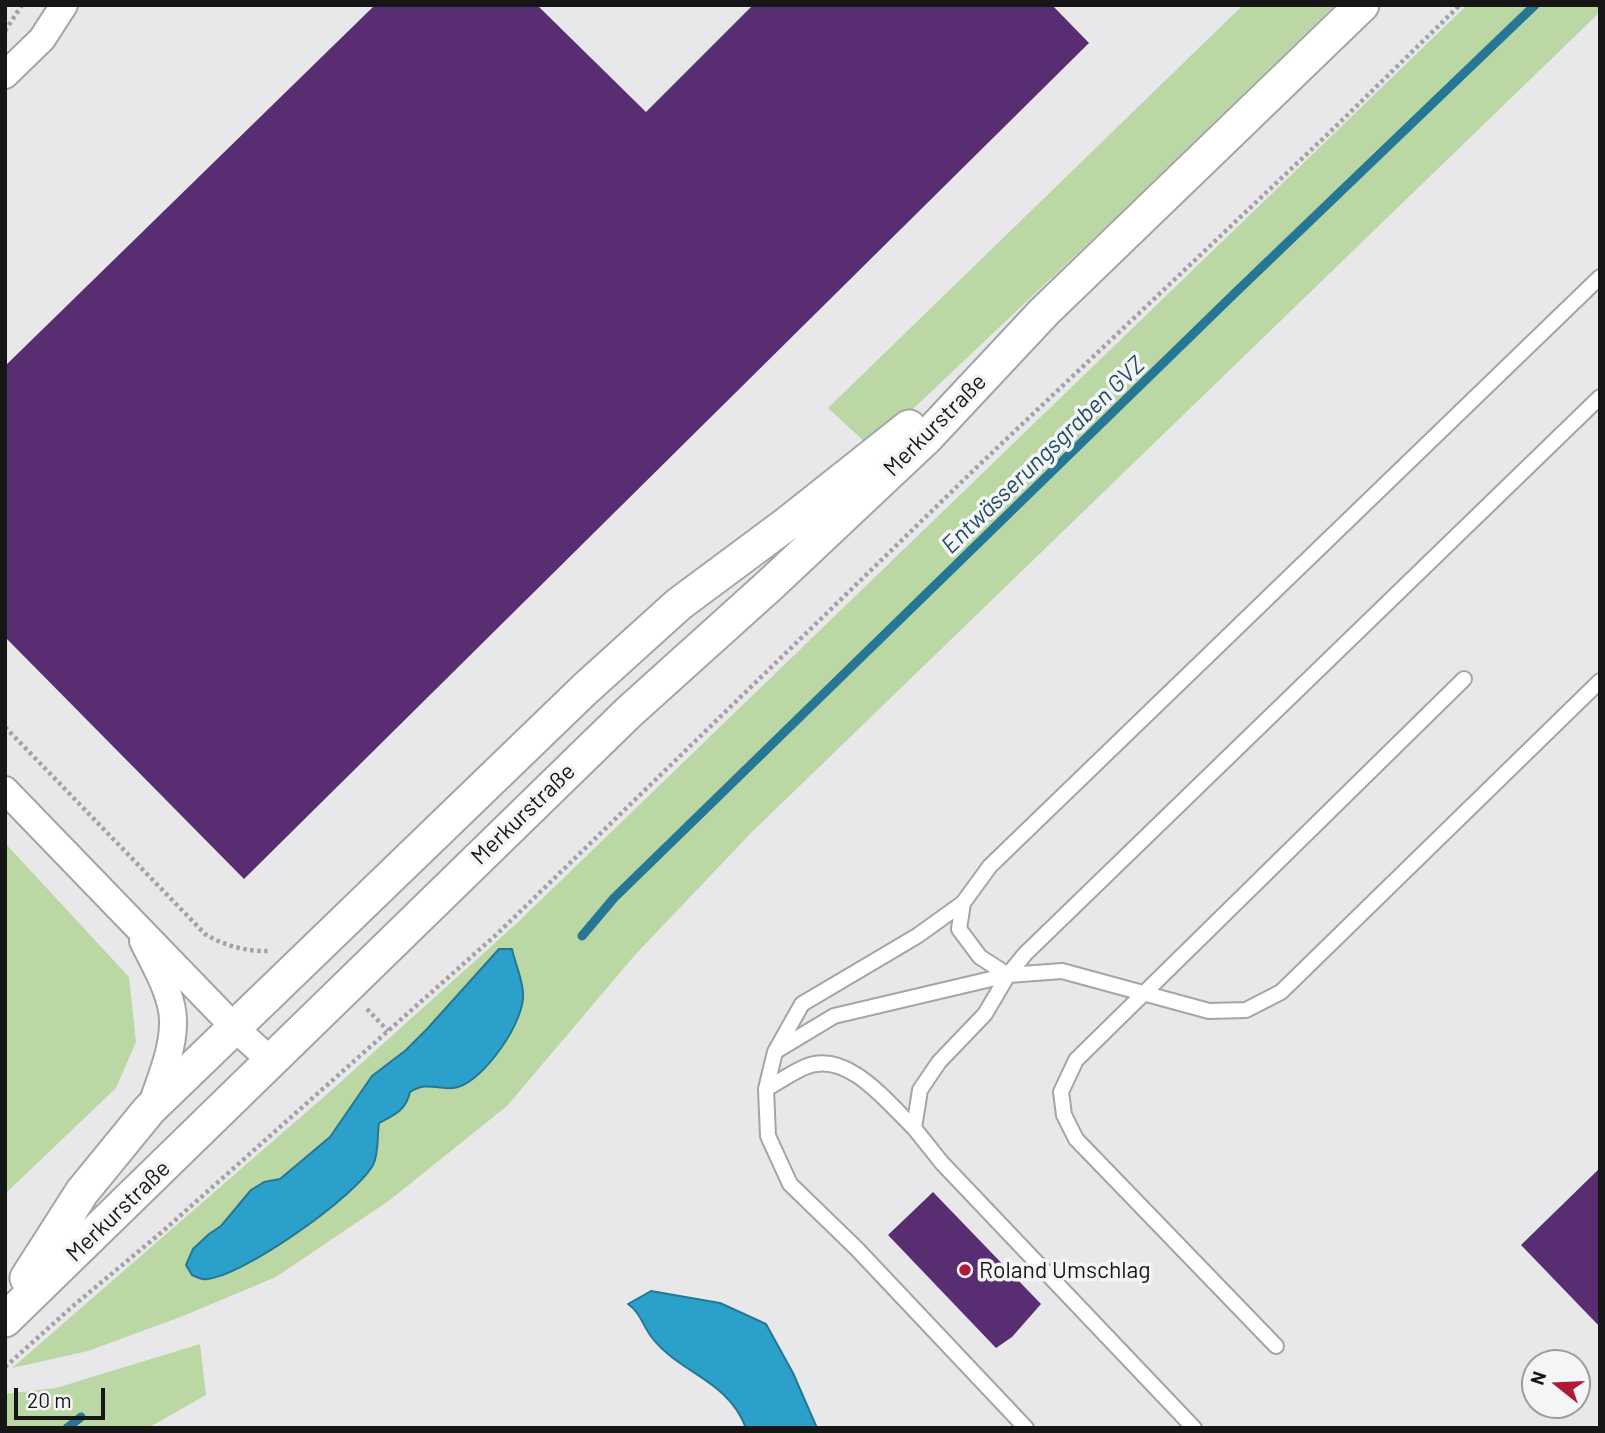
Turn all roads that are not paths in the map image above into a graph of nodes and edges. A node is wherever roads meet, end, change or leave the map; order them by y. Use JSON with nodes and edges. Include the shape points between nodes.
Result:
{"nodes":[{"id":1,"x":64,"y":5,"type":"edge"},
{"id":2,"x":1362,"y":5,"type":"edge"},
{"id":3,"x":5,"y":75,"type":"edge"},
{"id":4,"x":1600,"y":277,"type":"edge"},
{"id":5,"x":1044,"y":312,"type":"junction"},
{"id":6,"x":1600,"y":397,"type":"edge"},
{"id":7,"x":1464,"y":679,"type":"dead end"},
{"id":8,"x":1600,"y":681,"type":"edge"},
{"id":9,"x":5,"y":790,"type":"edge"},
{"id":10,"x":963,"y":903,"type":"junction"},
{"id":11,"x":131,"y":918,"type":"junction"},
{"id":12,"x":1008,"y":975,"type":"junction"},
{"id":13,"x":1144,"y":993,"type":"junction"},
{"id":14,"x":236,"y":1029,"type":"junction"},
{"id":15,"x":775,"y":1052,"type":"junction"},
{"id":16,"x":271,"y":1061,"type":"junction"},
{"id":17,"x":766,"y":1089,"type":"junction"},
{"id":18,"x":149,"y":1110,"type":"junction"},
{"id":19,"x":914,"y":1128,"type":"junction"},
{"id":20,"x":5,"y":1306,"type":"edge"},
{"id":21,"x":5,"y":1320,"type":"edge"},
{"id":22,"x":1276,"y":1346,"type":"dead end"},
{"id":23,"x":1026,"y":1428,"type":"edge"},
{"id":24,"x":1194,"y":1428,"type":"edge"}],
"edges":[{"from":1,"to":3,"type":"street","via":[[42,39]]},
{"from":2,"to":5,"type":"street","name":"Merkurstraße"},
{"from":4,"to":10,"type":"lane","via":[[990,866]]},
{"from":5,"to":14,"type":"street","name":"Merkurstraße","via":[[918,420],[679,604],[585,689]]},
{"from":5,"to":16,"type":"street","name":"Merkurstraße","via":[[926,438],[629,712]]},
{"from":6,"to":12,"type":"lane"},
{"from":7,"to":13,"type":"lane"},
{"from":8,"to":13,"type":"lane","via":[[1281,992],[1246,1010],[1209,1012]]},
{"from":9,"to":11,"type":"street"},
{"from":10,"to":12,"type":"lane","via":[[959,929],[980,957]]},
{"from":10,"to":15,"type":"lane","via":[[917,936],[802,1004]]},
{"from":11,"to":14,"type":"street"},
{"from":11,"to":18,"type":"street","via":[[165,986],[173,1021],[165,1065]]},
{"from":12,"to":13,"type":"lane","via":[[1062,971]]},
{"from":12,"to":15,"type":"lane","via":[[834,1016]]},
{"from":12,"to":19,"type":"lane","via":[[985,1014],[939,1062],[920,1090]]},
{"from":13,"to":22,"type":"lane","via":[[1076,1060],[1060,1092],[1064,1115],[1076,1139]]},
{"from":14,"to":16,"type":"street"},
{"from":14,"to":18,"type":"street","name":"Merkurstraße"},
{"from":15,"to":17,"type":"lane"},
{"from":16,"to":21,"type":"street","name":"Merkurstraße"},
{"from":17,"to":19,"type":"lane","via":[[807,1066],[835,1064],[860,1077]]},
{"from":17,"to":23,"type":"lane","via":[[768,1136],[790,1184]]},
{"from":18,"to":20,"type":"street","name":"Merkurstraße","via":[[82,1192]]},
{"from":19,"to":24,"type":"lane"}]}
